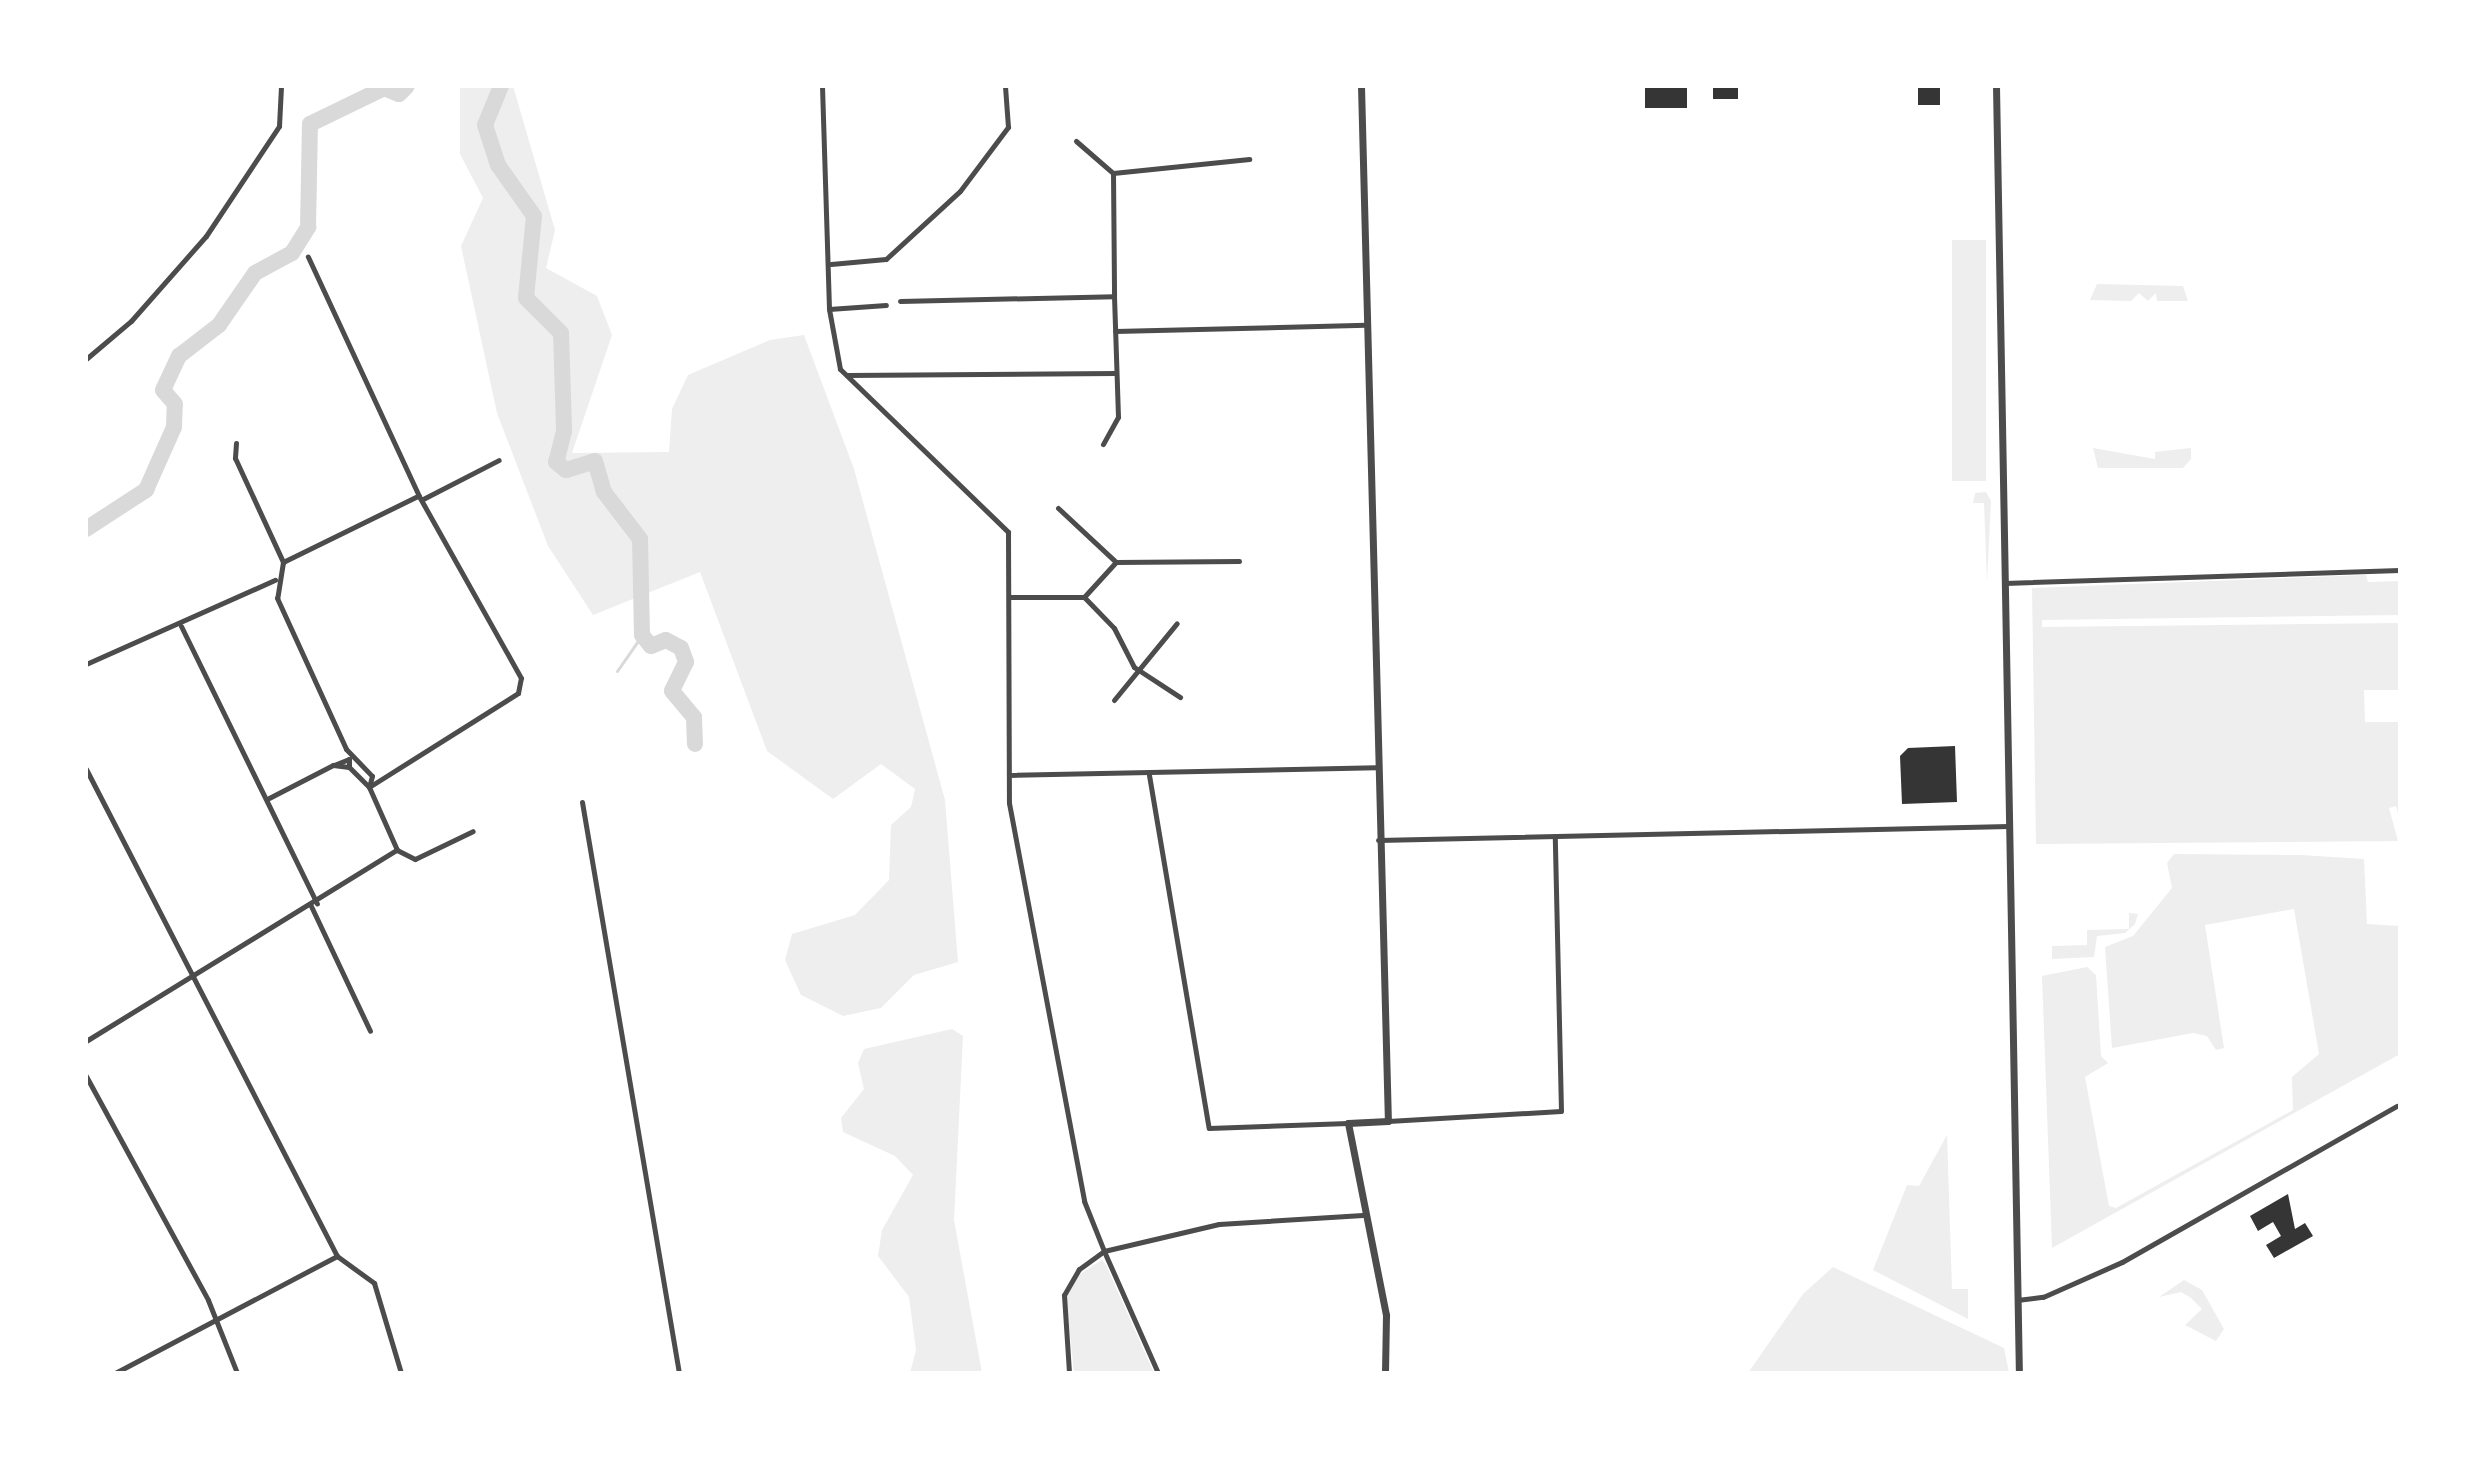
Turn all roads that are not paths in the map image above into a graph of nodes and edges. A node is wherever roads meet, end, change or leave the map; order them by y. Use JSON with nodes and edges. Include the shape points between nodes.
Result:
{"nodes":[{"id":1,"x":281,"y":86,"type":"edge"},
{"id":2,"x":822,"y":86,"type":"edge"},
{"id":3,"x":1005,"y":86,"type":"edge"},
{"id":4,"x":1361,"y":86,"type":"edge"},
{"id":5,"x":1996,"y":86,"type":"edge"},
{"id":6,"x":1076,"y":141,"type":"dead end"},
{"id":7,"x":1249,"y":159,"type":"dead end"},
{"id":8,"x":1113,"y":173,"type":"junction"},
{"id":9,"x":308,"y":257,"type":"dead end"},
{"id":10,"x":831,"y":264,"type":"junction"},
{"id":11,"x":1114,"y":296,"type":"junction"},
{"id":12,"x":900,"y":301,"type":"dead end"},
{"id":13,"x":886,"y":305,"type":"dead end"},
{"id":14,"x":829,"y":309,"type":"junction"},
{"id":15,"x":1366,"y":325,"type":"junction"},
{"id":16,"x":1115,"y":331,"type":"junction"},
{"id":17,"x":86,"y":359,"type":"edge"},
{"id":18,"x":1116,"y":373,"type":"junction"},
{"id":19,"x":846,"y":376,"type":"junction"},
{"id":20,"x":236,"y":443,"type":"dead end"},
{"id":21,"x":1103,"y":444,"type":"dead end"},
{"id":22,"x":499,"y":460,"type":"dead end"},
{"id":23,"x":421,"y":498,"type":"junction"},
{"id":24,"x":1058,"y":508,"type":"dead end"},
{"id":25,"x":1239,"y":561,"type":"dead end"},
{"id":26,"x":283,"y":562,"type":"junction"},
{"id":27,"x":1116,"y":562,"type":"junction"},
{"id":28,"x":2400,"y":570,"type":"edge"},
{"id":29,"x":275,"y":580,"type":"junction"},
{"id":30,"x":2005,"y":583,"type":"junction"},
{"id":31,"x":1010,"y":597,"type":"junction"},
{"id":32,"x":1084,"y":597,"type":"junction"},
{"id":33,"x":1177,"y":623,"type":"dead end"},
{"id":34,"x":181,"y":626,"type":"junction"},
{"id":35,"x":86,"y":664,"type":"edge"},
{"id":36,"x":1140,"y":672,"type":"junction"},
{"id":37,"x":1180,"y":697,"type":"dead end"},
{"id":38,"x":1114,"y":700,"type":"dead end"},
{"id":39,"x":352,"y":757,"type":"junction"},
{"id":40,"x":333,"y":765,"type":"junction"},
{"id":41,"x":349,"y":767,"type":"junction"},
{"id":42,"x":1376,"y":767,"type":"junction"},
{"id":43,"x":86,"y":769,"type":"edge"},
{"id":44,"x":1009,"y":775,"type":"junction"},
{"id":45,"x":1149,"y":775,"type":"junction"},
{"id":46,"x":369,"y":787,"type":"junction"},
{"id":47,"x":269,"y":798,"type":"junction"},
{"id":48,"x":582,"y":802,"type":"dead end"},
{"id":49,"x":2009,"y":826,"type":"junction"},
{"id":50,"x":473,"y":831,"type":"dead end"},
{"id":51,"x":1555,"y":838,"type":"junction"},
{"id":52,"x":1378,"y":840,"type":"junction"},
{"id":53,"x":397,"y":850,"type":"junction"},
{"id":54,"x":314,"y":905,"type":"junction"},
{"id":55,"x":192,"y":978,"type":"junction"},
{"id":56,"x":370,"y":1031,"type":"dead end"},
{"id":57,"x":86,"y":1041,"type":"edge"},
{"id":58,"x":86,"y":1076,"type":"edge"},
{"id":59,"x":2397,"y":1106,"type":"dead end"},
{"id":60,"x":1388,"y":1121,"type":"junction"},
{"id":61,"x":1348,"y":1123,"type":"junction"},
{"id":62,"x":1363,"y":1215,"type":"junction"},
{"id":63,"x":1104,"y":1251,"type":"junction"},
{"id":64,"x":337,"y":1256,"type":"junction"},
{"id":65,"x":2017,"y":1300,"type":"junction"},
{"id":66,"x":216,"y":1324,"type":"junction"},
{"id":67,"x":115,"y":1373,"type":"edge"},
{"id":68,"x":237,"y":1373,"type":"edge"},
{"id":69,"x":401,"y":1373,"type":"edge"},
{"id":70,"x":679,"y":1373,"type":"edge"},
{"id":71,"x":1069,"y":1373,"type":"edge"},
{"id":72,"x":1158,"y":1373,"type":"edge"},
{"id":73,"x":1385,"y":1373,"type":"edge"},
{"id":74,"x":2019,"y":1373,"type":"edge"}],
"edges":[{"from":1,"to":17,"type":"street","via":[[279,126],[206,236],[131,321]]},
{"from":2,"to":10,"type":"street"},
{"from":3,"to":10,"type":"street","via":[[1008,127],[960,191],[886,259]]},
{"from":4,"to":15,"type":"street"},
{"from":5,"to":30,"type":"street"},
{"from":6,"to":8,"type":"street"},
{"from":7,"to":8,"type":"street"},
{"from":8,"to":11,"type":"street"},
{"from":9,"to":23,"type":"street"},
{"from":10,"to":14,"type":"street"},
{"from":11,"to":12,"type":"street"},
{"from":11,"to":16,"type":"street"},
{"from":13,"to":14,"type":"street"},
{"from":14,"to":19,"type":"street"},
{"from":15,"to":16,"type":"street"},
{"from":15,"to":42,"type":"street"},
{"from":16,"to":18,"type":"street"},
{"from":18,"to":19,"type":"street"},
{"from":18,"to":21,"type":"street","via":[[1118,417]]},
{"from":19,"to":31,"type":"street","via":[[1008,532]]},
{"from":20,"to":26,"type":"street","via":[[235,458]]},
{"from":22,"to":23,"type":"street"},
{"from":23,"to":26,"type":"street"},
{"from":23,"to":46,"type":"street","via":[[521,678],[518,693]]},
{"from":24,"to":27,"type":"street"},
{"from":25,"to":27,"type":"street"},
{"from":26,"to":29,"type":"street"},
{"from":27,"to":32,"type":"street"},
{"from":28,"to":30,"type":"street"},
{"from":29,"to":34,"type":"street"},
{"from":29,"to":39,"type":"street"},
{"from":30,"to":49,"type":"street"},
{"from":31,"to":32,"type":"street"},
{"from":31,"to":44,"type":"street"},
{"from":32,"to":36,"type":"street"},
{"from":33,"to":36,"type":"street"},
{"from":34,"to":35,"type":"street"},
{"from":34,"to":47,"type":"street"},
{"from":36,"to":37,"type":"street"},
{"from":36,"to":38,"type":"street"},
{"from":39,"to":40,"type":"street"},
{"from":39,"to":41,"type":"street"},
{"from":39,"to":46,"type":"street","via":[[372,776]]},
{"from":40,"to":41,"type":"street"},
{"from":40,"to":47,"type":"street"},
{"from":41,"to":46,"type":"street"},
{"from":42,"to":45,"type":"street"},
{"from":42,"to":52,"type":"street"},
{"from":43,"to":55,"type":"street"},
{"from":44,"to":45,"type":"street"},
{"from":44,"to":63,"type":"street","via":[[1013,832],[1084,1201]]},
{"from":45,"to":61,"type":"street","via":[[1206,1118],[1219,1132]]},
{"from":46,"to":53,"type":"street"},
{"from":47,"to":54,"type":"street"},
{"from":48,"to":70,"type":"street"},
{"from":49,"to":51,"type":"street"},
{"from":49,"to":65,"type":"street"},
{"from":50,"to":53,"type":"street","via":[[415,859]]},
{"from":51,"to":52,"type":"street"},
{"from":51,"to":60,"type":"street","via":[[1562,1108]]},
{"from":52,"to":60,"type":"street"},
{"from":53,"to":54,"type":"street"},
{"from":54,"to":55,"type":"street"},
{"from":54,"to":56,"type":"street"},
{"from":55,"to":57,"type":"street"},
{"from":55,"to":64,"type":"street"},
{"from":58,"to":66,"type":"street"},
{"from":59,"to":65,"type":"street","via":[[2113,1266],[2043,1297]]},
{"from":60,"to":61,"type":"street"},
{"from":61,"to":62,"type":"street"},
{"from":62,"to":63,"type":"street","via":[[1219,1224]]},
{"from":62,"to":73,"type":"street","via":[[1386,1315]]},
{"from":63,"to":71,"type":"street","via":[[1079,1269],[1064,1295]]},
{"from":63,"to":72,"type":"street"},
{"from":64,"to":66,"type":"street"},
{"from":64,"to":69,"type":"street","via":[[374,1283]]},
{"from":65,"to":74,"type":"street"},
{"from":66,"to":67,"type":"street"},
{"from":66,"to":68,"type":"street"}]}
